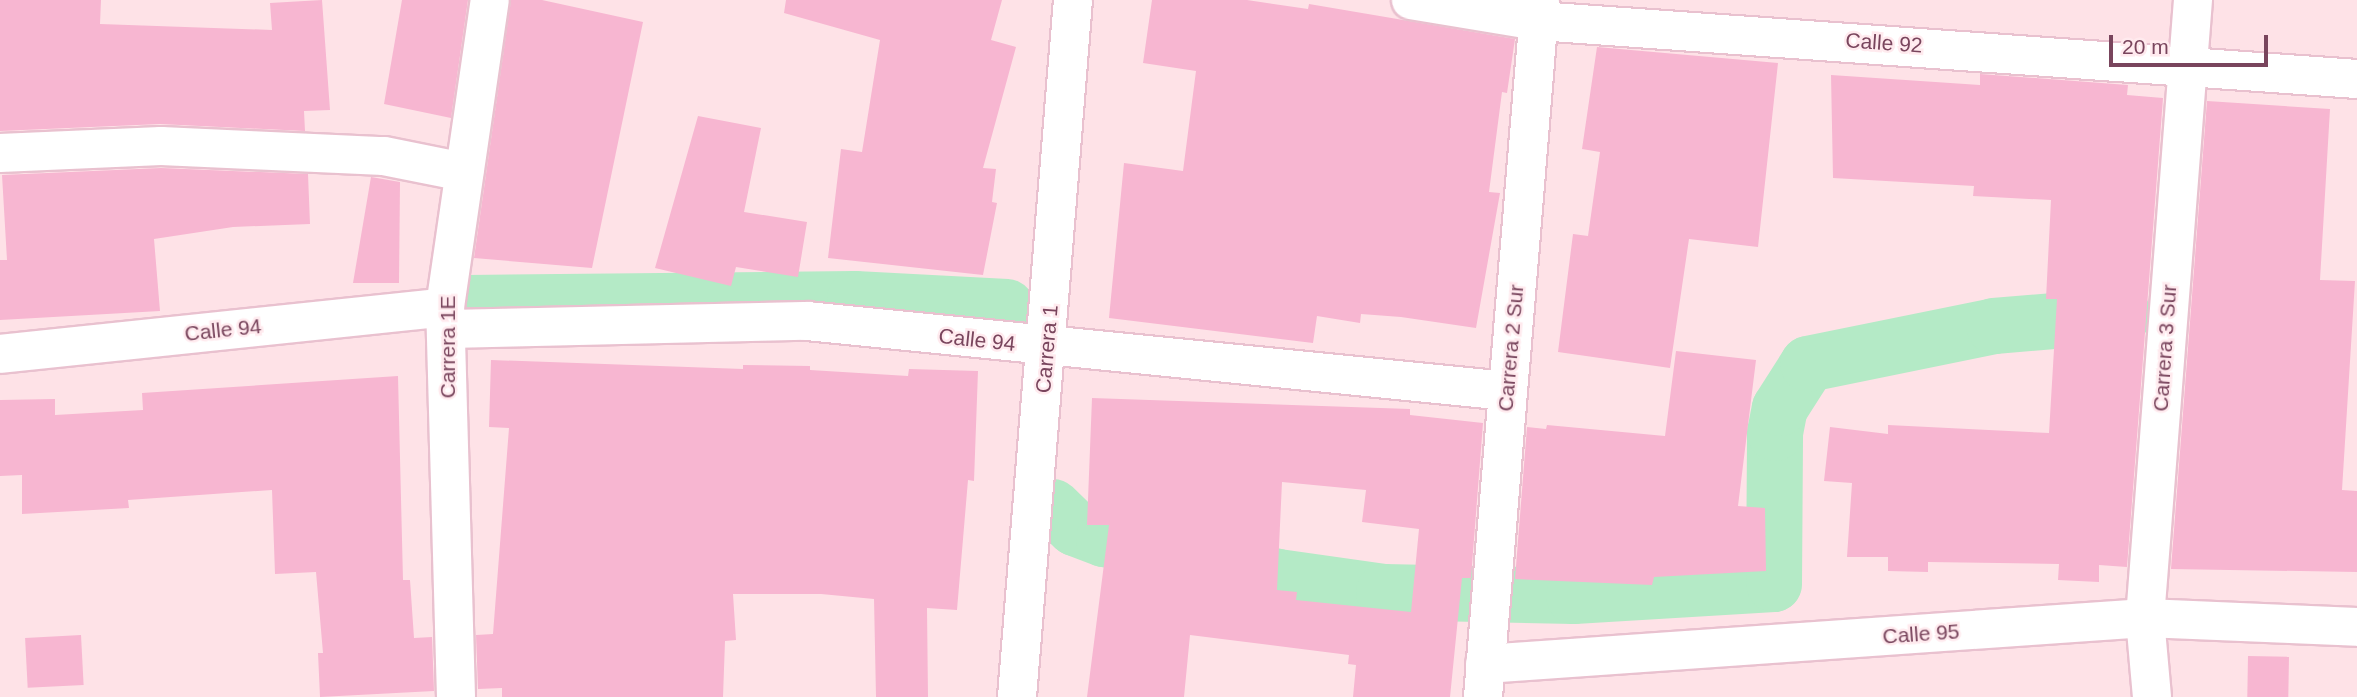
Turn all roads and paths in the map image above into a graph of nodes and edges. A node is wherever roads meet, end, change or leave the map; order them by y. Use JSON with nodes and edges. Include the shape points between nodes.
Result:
{"nodes":[{"id":1,"x":490,"y":0,"type":"edge"},
{"id":2,"x":1073,"y":0,"type":"edge"},
{"id":3,"x":1411,"y":0,"type":"edge"},
{"id":4,"x":2193,"y":0,"type":"edge"},
{"id":5,"x":1539,"y":10,"type":"edge"},
{"id":6,"x":2185,"y":63,"type":"junction"},
{"id":7,"x":2357,"y":79,"type":"edge"},
{"id":8,"x":0,"y":153,"type":"edge"},
{"id":9,"x":464,"y":172,"type":"junction"},
{"id":10,"x":446,"y":318,"type":"junction"},
{"id":11,"x":1047,"y":347,"type":"junction"},
{"id":12,"x":0,"y":354,"type":"edge"},
{"id":13,"x":1507,"y":391,"type":"junction"},
{"id":14,"x":2145,"y":618,"type":"junction"},
{"id":15,"x":2357,"y":627,"type":"edge"},
{"id":16,"x":1484,"y":680,"type":"edge"},
{"id":17,"x":456,"y":697,"type":"edge"},
{"id":18,"x":1017,"y":697,"type":"edge"},
{"id":19,"x":2152,"y":697,"type":"edge"}],
"edges":[{"from":1,"to":9,"type":"street","name":"Carrera 1E"},
{"from":2,"to":11,"type":"street","name":"Carrera 1"},
{"from":3,"to":5,"type":"street","name":"Calle 92"},
{"from":4,"to":6,"type":"street","name":"Carrera 3 Sur"},
{"from":5,"to":6,"type":"street","name":"Calle 92"},
{"from":5,"to":13,"type":"street","name":"Carrera 2 Sur"},
{"from":6,"to":7,"type":"street","name":"Calle 92"},
{"from":6,"to":14,"type":"street","name":"Carrera 3 Sur"},
{"from":8,"to":9,"type":"street","via":[[175,146],[384,156]]},
{"from":9,"to":10,"type":"street","name":"Carrera 1E"},
{"from":10,"to":11,"type":"street","name":"Calle 94","via":[[807,321]]},
{"from":10,"to":12,"type":"street","name":"Calle 94"},
{"from":10,"to":17,"type":"street","name":"Carrera 1E"},
{"from":11,"to":13,"type":"street","name":"Calle 94"},
{"from":11,"to":18,"type":"street","name":"Carrera 1"},
{"from":13,"to":16,"type":"street","name":"Carrera 2 Sur"},
{"from":14,"to":15,"type":"street","name":"Calle 95"},
{"from":14,"to":16,"type":"street","name":"Calle 95"},
{"from":14,"to":19,"type":"street","name":"Carrera 3 Sur"}]}
